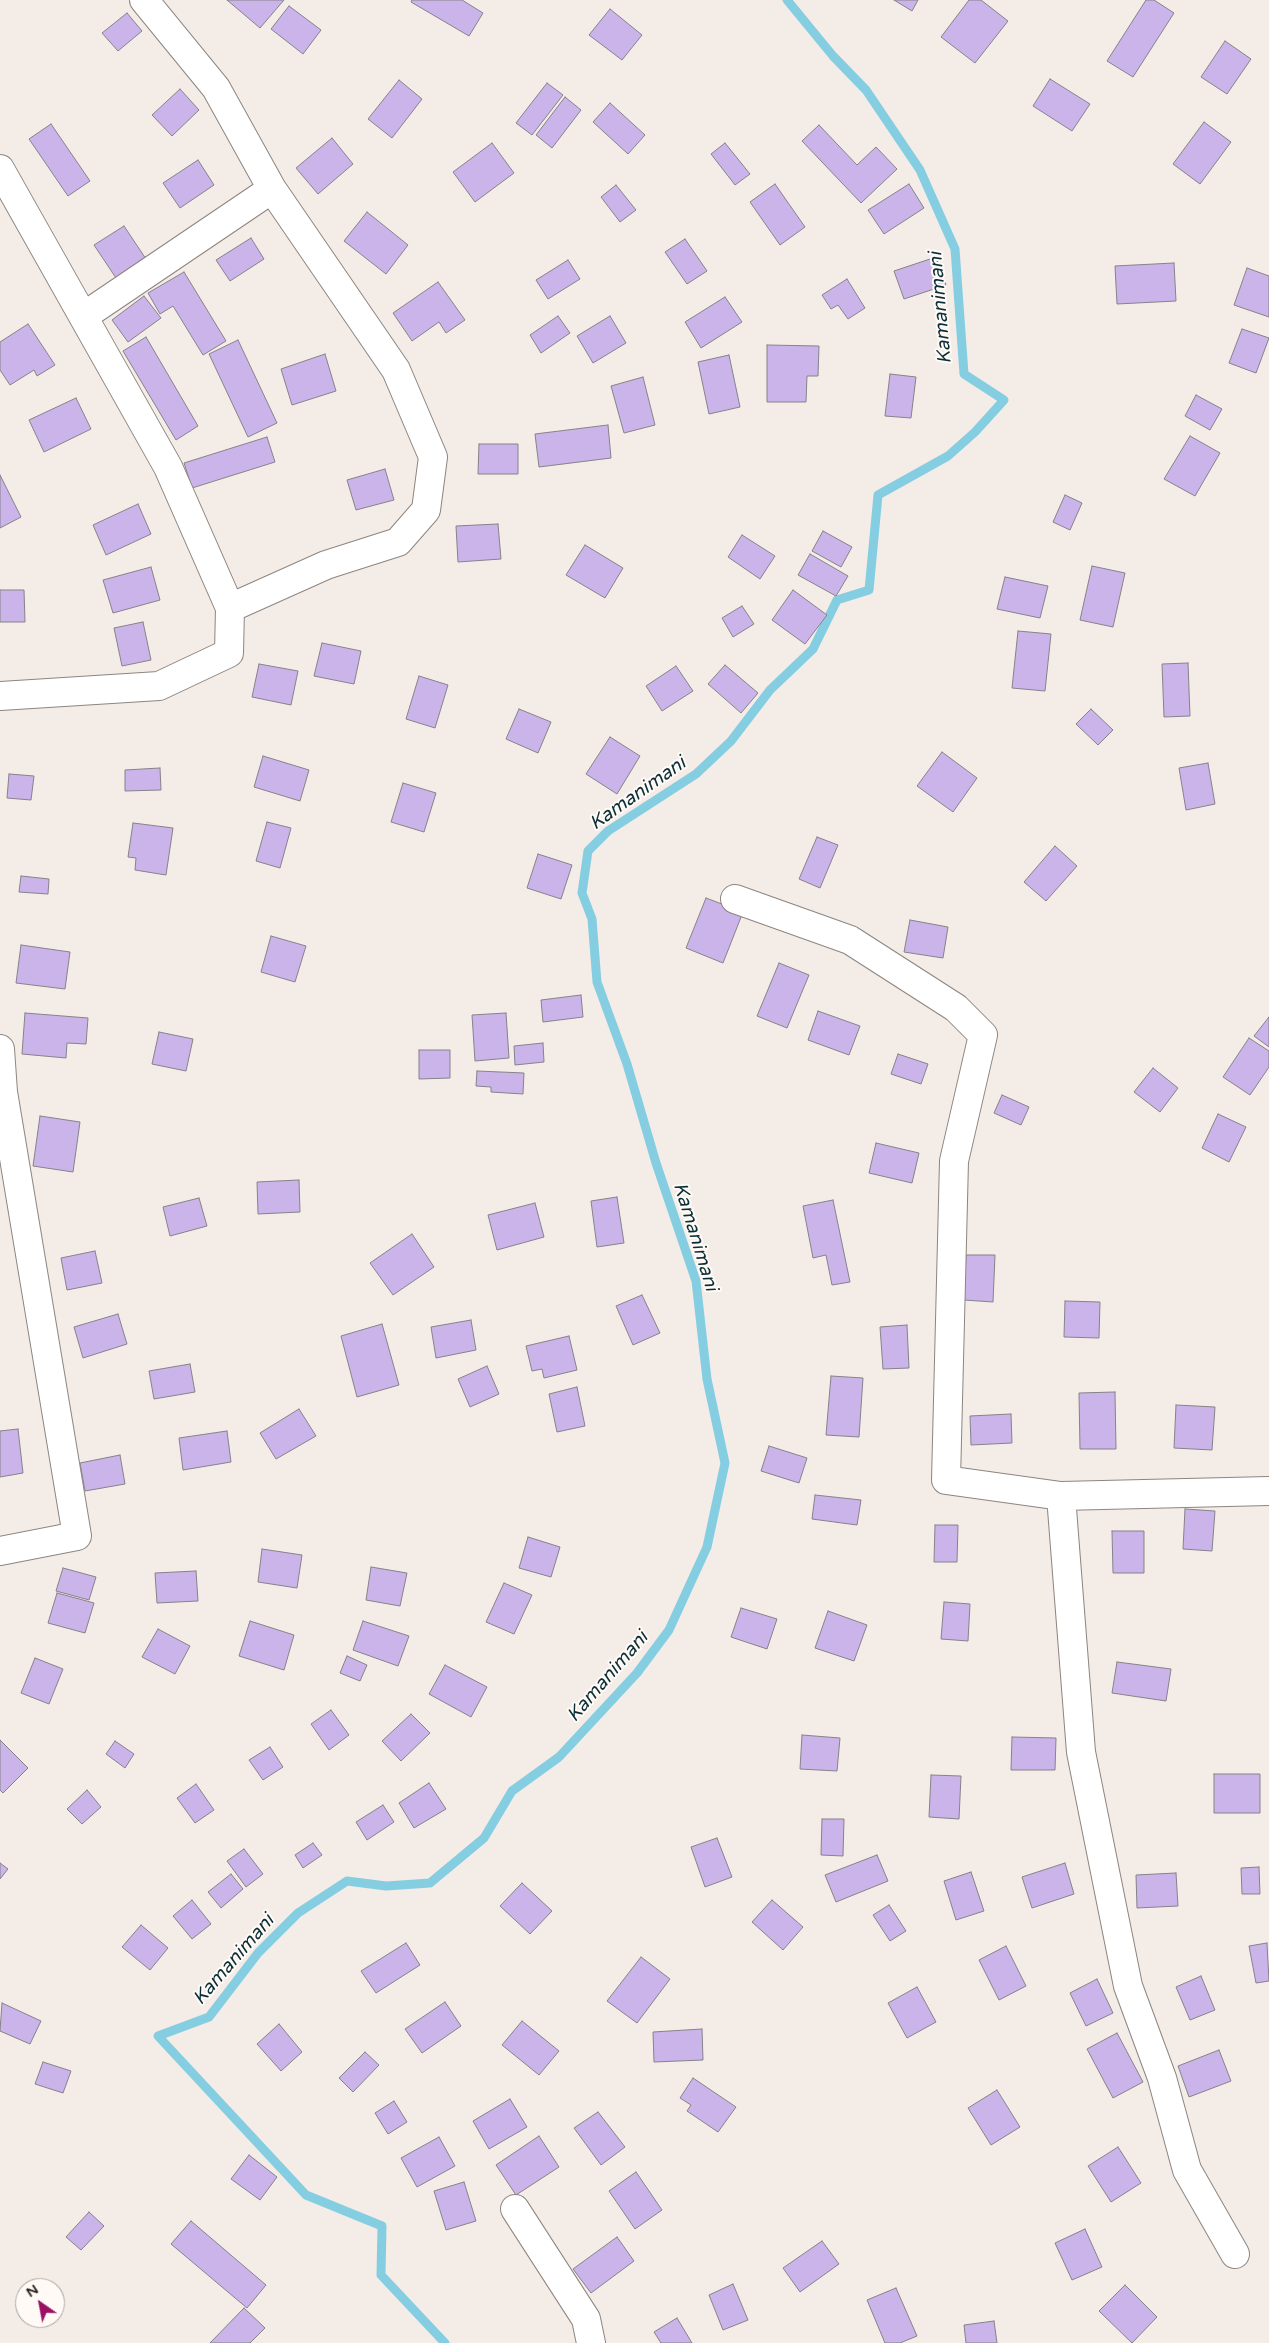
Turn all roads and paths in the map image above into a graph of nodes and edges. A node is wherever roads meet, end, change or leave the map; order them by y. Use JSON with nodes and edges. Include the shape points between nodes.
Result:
{"nodes":[{"id":1,"x":144,"y":0,"type":"edge"},
{"id":2,"x":0,"y":169,"type":"edge"},
{"id":3,"x":272,"y":189,"type":"junction"},
{"id":4,"x":84,"y":316,"type":"junction"},
{"id":5,"x":230,"y":608,"type":"junction"},
{"id":6,"x":0,"y":696,"type":"edge"},
{"id":7,"x":735,"y":899,"type":"dead end"},
{"id":8,"x":0,"y":1049,"type":"edge"},
{"id":9,"x":1269,"y":1491,"type":"edge"},
{"id":10,"x":1061,"y":1496,"type":"junction"},
{"id":11,"x":0,"y":1550,"type":"edge"},
{"id":12,"x":515,"y":2209,"type":"dead end"},
{"id":13,"x":1235,"y":2254,"type":"dead end"},
{"id":14,"x":592,"y":2343,"type":"edge"}],
"edges":[{"from":1,"to":3,"type":"street","via":[[216,88]]},
{"from":2,"to":4,"type":"street"},
{"from":3,"to":4,"type":"street"},
{"from":3,"to":5,"type":"street","via":[[396,370],[433,457],[426,510],[398,542],[326,565]]},
{"from":4,"to":5,"type":"street","via":[[168,467]]},
{"from":5,"to":6,"type":"street","via":[[229,654],[159,686]]},
{"from":7,"to":10,"type":"street","via":[[850,940],[956,1008],[983,1035],[954,1161],[946,1480]]},
{"from":8,"to":11,"type":"street","via":[[4,1092],[77,1536]]},
{"from":9,"to":10,"type":"street"},
{"from":10,"to":13,"type":"street","via":[[1082,1752],[1128,1986],[1162,2078],[1187,2170]]},
{"from":12,"to":14,"type":"street","via":[[586,2319]]}]}
